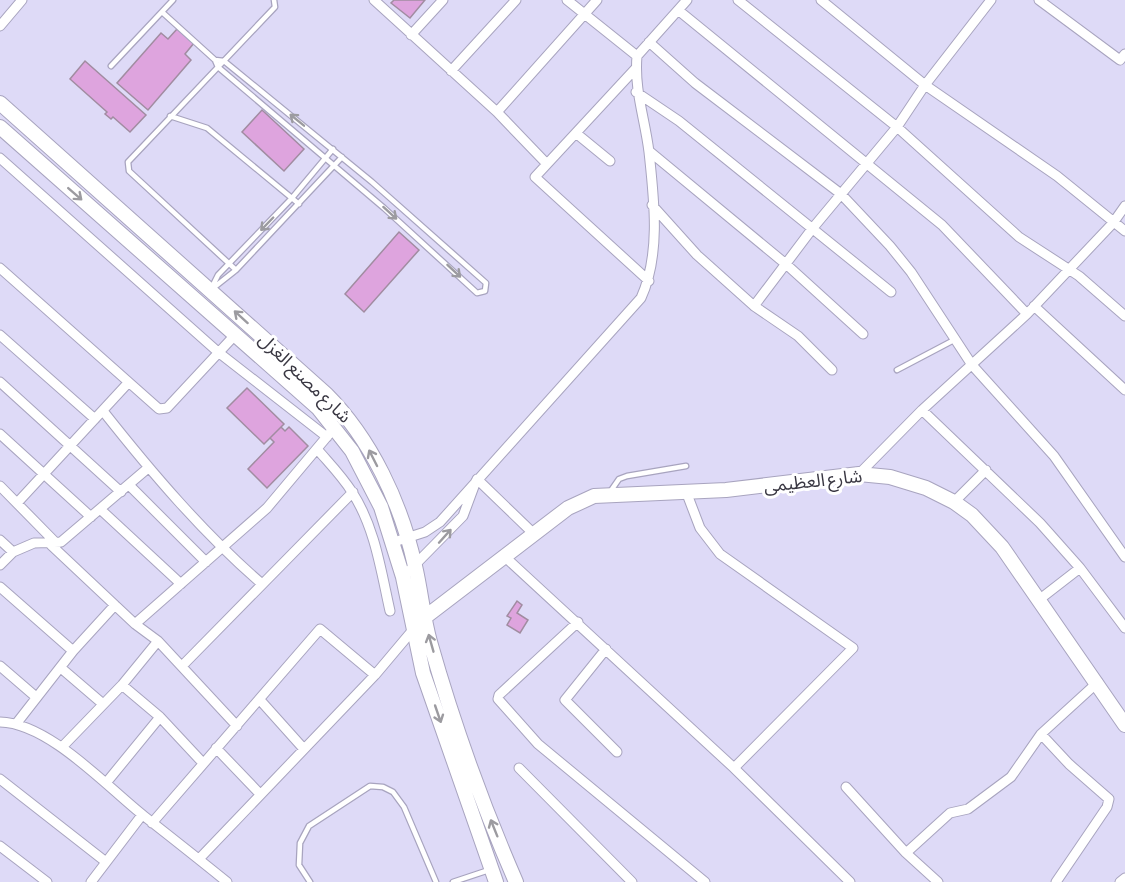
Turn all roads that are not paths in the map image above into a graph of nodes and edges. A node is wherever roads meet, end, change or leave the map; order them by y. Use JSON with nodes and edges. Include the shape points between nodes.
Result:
{"nodes":[{"id":1,"x":22,"y":0,"type":"edge"},
{"id":2,"x":173,"y":0,"type":"edge"},
{"id":3,"x":274,"y":0,"type":"edge"},
{"id":4,"x":374,"y":0,"type":"edge"},
{"id":5,"x":443,"y":0,"type":"edge"},
{"id":6,"x":516,"y":0,"type":"edge"},
{"id":7,"x":567,"y":0,"type":"edge"},
{"id":8,"x":597,"y":0,"type":"edge"},
{"id":9,"x":687,"y":0,"type":"edge"},
{"id":10,"x":738,"y":0,"type":"edge"},
{"id":11,"x":821,"y":0,"type":"edge"},
{"id":12,"x":991,"y":0,"type":"edge"},
{"id":13,"x":1039,"y":0,"type":"edge"},
{"id":14,"x":678,"y":10,"type":"junction"},
{"id":15,"x":162,"y":12,"type":"junction"},
{"id":16,"x":584,"y":15,"type":"junction"},
{"id":17,"x":0,"y":26,"type":"edge"},
{"id":18,"x":411,"y":35,"type":"junction"},
{"id":19,"x":649,"y":42,"type":"junction"},
{"id":20,"x":1125,"y":54,"type":"edge"},
{"id":21,"x":637,"y":56,"type":"junction"},
{"id":22,"x":215,"y":60,"type":"junction"},
{"id":23,"x":224,"y":61,"type":"junction"},
{"id":24,"x":111,"y":66,"type":"dead end"},
{"id":25,"x":218,"y":68,"type":"junction"},
{"id":26,"x":636,"y":68,"type":"junction"},
{"id":27,"x":451,"y":71,"type":"junction"},
{"id":28,"x":925,"y":85,"type":"junction"},
{"id":29,"x":636,"y":92,"type":"junction"},
{"id":30,"x":0,"y":103,"type":"edge"},
{"id":31,"x":497,"y":112,"type":"junction"},
{"id":32,"x":170,"y":116,"type":"junction"},
{"id":33,"x":0,"y":127,"type":"edge"},
{"id":34,"x":897,"y":127,"type":"junction"},
{"id":35,"x":577,"y":134,"type":"junction"},
{"id":36,"x":333,"y":149,"type":"junction"},
{"id":37,"x":649,"y":151,"type":"junction"},
{"id":38,"x":342,"y":157,"type":"junction"},
{"id":39,"x":0,"y":158,"type":"edge"},
{"id":40,"x":326,"y":158,"type":"junction"},
{"id":41,"x":63,"y":159,"type":"junction"},
{"id":42,"x":610,"y":161,"type":"dead end"},
{"id":43,"x":546,"y":163,"type":"junction"},
{"id":44,"x":866,"y":164,"type":"junction"},
{"id":45,"x":334,"y":166,"type":"junction"},
{"id":46,"x":51,"y":173,"type":"junction"},
{"id":47,"x":841,"y":194,"type":"junction"},
{"id":48,"x":292,"y":198,"type":"junction"},
{"id":49,"x":299,"y":204,"type":"junction"},
{"id":50,"x":652,"y":205,"type":"junction"},
{"id":51,"x":1125,"y":206,"type":"edge"},
{"id":52,"x":1113,"y":223,"type":"junction"},
{"id":53,"x":813,"y":229,"type":"junction"},
{"id":54,"x":1125,"y":231,"type":"edge"},
{"id":55,"x":229,"y":263,"type":"junction"},
{"id":56,"x":787,"y":265,"type":"junction"},
{"id":57,"x":0,"y":268,"type":"edge"},
{"id":58,"x":236,"y":270,"type":"junction"},
{"id":59,"x":1070,"y":270,"type":"junction"},
{"id":60,"x":649,"y":281,"type":"junction"},
{"id":61,"x":211,"y":290,"type":"junction"},
{"id":62,"x":891,"y":292,"type":"dead end"},
{"id":63,"x":199,"y":303,"type":"junction"},
{"id":64,"x":754,"y":306,"type":"junction"},
{"id":65,"x":1031,"y":310,"type":"junction"},
{"id":66,"x":1125,"y":316,"type":"edge"},
{"id":67,"x":235,"y":334,"type":"junction"},
{"id":68,"x":863,"y":334,"type":"dead end"},
{"id":69,"x":0,"y":335,"type":"edge"},
{"id":70,"x":954,"y":340,"type":"junction"},
{"id":71,"x":218,"y":352,"type":"junction"},
{"id":72,"x":972,"y":365,"type":"junction"},
{"id":73,"x":832,"y":370,"type":"dead end"},
{"id":74,"x":897,"y":370,"type":"dead end"},
{"id":75,"x":0,"y":382,"type":"edge"},
{"id":76,"x":128,"y":383,"type":"junction"},
{"id":77,"x":1125,"y":390,"type":"edge"},
{"id":78,"x":922,"y":410,"type":"junction"},
{"id":79,"x":103,"y":411,"type":"junction"},
{"id":80,"x":95,"y":419,"type":"junction"},
{"id":81,"x":331,"y":432,"type":"junction"},
{"id":82,"x":0,"y":434,"type":"edge"},
{"id":83,"x":71,"y":445,"type":"junction"},
{"id":84,"x":316,"y":449,"type":"junction"},
{"id":85,"x":686,"y":466,"type":"dead end"},
{"id":86,"x":148,"y":468,"type":"junction"},
{"id":87,"x":986,"y":470,"type":"junction"},
{"id":88,"x":45,"y":473,"type":"junction"},
{"id":89,"x":858,"y":474,"type":"junction"},
{"id":90,"x":477,"y":479,"type":"junction"},
{"id":91,"x":129,"y":485,"type":"junction"},
{"id":92,"x":0,"y":486,"type":"edge"},
{"id":93,"x":121,"y":492,"type":"junction"},
{"id":94,"x":353,"y":492,"type":"junction"},
{"id":95,"x":608,"y":494,"type":"junction"},
{"id":96,"x":687,"y":494,"type":"junction"},
{"id":97,"x":18,"y":502,"type":"junction"},
{"id":98,"x":954,"y":502,"type":"junction"},
{"id":99,"x":100,"y":509,"type":"junction"},
{"id":100,"x":91,"y":517,"type":"junction"},
{"id":101,"x":534,"y":534,"type":"junction"},
{"id":102,"x":408,"y":538,"type":"junction"},
{"id":103,"x":0,"y":540,"type":"edge"},
{"id":104,"x":394,"y":542,"type":"junction"},
{"id":105,"x":54,"y":544,"type":"junction"},
{"id":106,"x":222,"y":548,"type":"junction"},
{"id":107,"x":13,"y":552,"type":"junction"},
{"id":108,"x":504,"y":556,"type":"junction"},
{"id":109,"x":1125,"y":557,"type":"edge"},
{"id":110,"x":206,"y":562,"type":"junction"},
{"id":111,"x":0,"y":565,"type":"edge"},
{"id":112,"x":415,"y":566,"type":"junction"},
{"id":113,"x":1080,"y":568,"type":"junction"},
{"id":114,"x":403,"y":577,"type":"junction"},
{"id":115,"x":181,"y":584,"type":"junction"},
{"id":116,"x":262,"y":584,"type":"junction"},
{"id":117,"x":0,"y":587,"type":"edge"},
{"id":118,"x":1040,"y":599,"type":"junction"},
{"id":119,"x":115,"y":605,"type":"junction"},
{"id":120,"x":390,"y":611,"type":"dead end"},
{"id":121,"x":424,"y":618,"type":"junction"},
{"id":122,"x":578,"y":622,"type":"junction"},
{"id":123,"x":135,"y":624,"type":"junction"},
{"id":124,"x":1125,"y":628,"type":"edge"},
{"id":125,"x":412,"y":631,"type":"junction"},
{"id":126,"x":158,"y":641,"type":"junction"},
{"id":127,"x":606,"y":650,"type":"junction"},
{"id":128,"x":73,"y":651,"type":"junction"},
{"id":129,"x":0,"y":666,"type":"edge"},
{"id":130,"x":182,"y":666,"type":"junction"},
{"id":131,"x":61,"y":668,"type":"junction"},
{"id":132,"x":375,"y":675,"type":"junction"},
{"id":133,"x":1098,"y":682,"type":"junction"},
{"id":134,"x":122,"y":685,"type":"junction"},
{"id":135,"x":36,"y":697,"type":"junction"},
{"id":136,"x":260,"y":700,"type":"junction"},
{"id":137,"x":103,"y":704,"type":"junction"},
{"id":138,"x":160,"y":717,"type":"junction"},
{"id":139,"x":0,"y":722,"type":"edge"},
{"id":140,"x":16,"y":724,"type":"junction"},
{"id":141,"x":1125,"y":725,"type":"edge"},
{"id":142,"x":237,"y":726,"type":"junction"},
{"id":143,"x":1041,"y":734,"type":"junction"},
{"id":144,"x":63,"y":746,"type":"junction"},
{"id":145,"x":216,"y":748,"type":"junction"},
{"id":146,"x":303,"y":748,"type":"junction"},
{"id":147,"x":617,"y":752,"type":"dead end"},
{"id":148,"x":202,"y":762,"type":"junction"},
{"id":149,"x":519,"y":768,"type":"dead end"},
{"id":150,"x":734,"y":768,"type":"junction"},
{"id":151,"x":0,"y":779,"type":"edge"},
{"id":152,"x":106,"y":783,"type":"junction"},
{"id":153,"x":846,"y":787,"type":"dead end"},
{"id":154,"x":260,"y":794,"type":"junction"},
{"id":155,"x":142,"y":815,"type":"junction"},
{"id":156,"x":152,"y":823,"type":"junction"},
{"id":157,"x":0,"y":846,"type":"edge"},
{"id":158,"x":906,"y":853,"type":"junction"},
{"id":159,"x":199,"y":859,"type":"junction"},
{"id":160,"x":106,"y":862,"type":"junction"},
{"id":161,"x":508,"y":863,"type":"junction"},
{"id":162,"x":494,"y":876,"type":"edge"},
{"id":163,"x":1125,"y":878,"type":"edge"},
{"id":164,"x":47,"y":882,"type":"edge"},
{"id":165,"x":91,"y":882,"type":"edge"},
{"id":166,"x":227,"y":882,"type":"edge"},
{"id":167,"x":310,"y":882,"type":"edge"},
{"id":168,"x":436,"y":882,"type":"edge"},
{"id":169,"x":453,"y":882,"type":"edge"},
{"id":170,"x":516,"y":882,"type":"edge"},
{"id":171,"x":632,"y":882,"type":"edge"},
{"id":172,"x":705,"y":882,"type":"edge"},
{"id":173,"x":850,"y":882,"type":"edge"},
{"id":174,"x":938,"y":882,"type":"edge"},
{"id":175,"x":1056,"y":882,"type":"edge"},
{"id":176,"x":1120,"y":882,"type":"edge"}],
"edges":[{"from":1,"to":17,"type":"street"},
{"from":2,"to":15,"type":"lane"},
{"from":3,"to":23,"type":"lane","via":[[275,7]]},
{"from":4,"to":18,"type":"street"},
{"from":5,"to":18,"type":"street"},
{"from":6,"to":27,"type":"street"},
{"from":7,"to":16,"type":"street"},
{"from":8,"to":16,"type":"street"},
{"from":9,"to":14,"type":"street"},
{"from":10,"to":34,"type":"street"},
{"from":11,"to":28,"type":"street"},
{"from":12,"to":28,"type":"street"},
{"from":13,"to":20,"type":"street","via":[[1120,60]]},
{"from":14,"to":19,"type":"street"},
{"from":14,"to":44,"type":"street"},
{"from":15,"to":22,"type":"lane"},
{"from":15,"to":24,"type":"lane"},
{"from":16,"to":21,"type":"street"},
{"from":16,"to":31,"type":"street"},
{"from":18,"to":27,"type":"street"},
{"from":19,"to":21,"type":"street"},
{"from":19,"to":47,"type":"street","via":[[695,83]]},
{"from":21,"to":26,"type":"street"},
{"from":22,"to":23,"type":"lane"},
{"from":22,"to":25,"type":"lane"},
{"from":23,"to":25,"type":"lane"},
{"from":36,"to":23,"type":"lane","one_way":true},
{"from":25,"to":32,"type":"lane"},
{"from":25,"to":40,"type":"lane"},
{"from":26,"to":29,"type":"street"},
{"from":26,"to":35,"type":"street"},
{"from":27,"to":31,"type":"street"},
{"from":28,"to":34,"type":"street"},
{"from":28,"to":52,"type":"street","via":[[1057,176]]},
{"from":29,"to":37,"type":"street"},
{"from":29,"to":53,"type":"street","via":[[679,121]]},
{"from":30,"to":41,"type":"street","name":"شارع مصنع الغزل"},
{"from":31,"to":43,"type":"street"},
{"from":32,"to":48,"type":"lane","via":[[207,128]]},
{"from":32,"to":55,"type":"lane","via":[[130,157],[127,167]]},
{"from":33,"to":46,"type":"street","name":"شارع مصنع الغزل"},
{"from":34,"to":44,"type":"street"},
{"from":34,"to":59,"type":"street","via":[[1013,232]]},
{"from":35,"to":42,"type":"street"},
{"from":35,"to":43,"type":"street"},
{"from":36,"to":38,"type":"lane"},
{"from":36,"to":40,"type":"lane"},
{"from":37,"to":50,"type":"street"},
{"from":37,"to":56,"type":"street"},
{"from":38,"to":45,"type":"lane"},
{"from":45,"to":38,"type":"lane","one_way":true,"via":[[477,293],[485,291],[486,283]]},
{"from":39,"to":71,"type":"street"},
{"from":40,"to":45,"type":"lane"},
{"from":40,"to":48,"type":"lane"},
{"from":41,"to":46,"type":"street"},
{"from":41,"to":61,"type":"street","name":"شارع مصنع الغزل"},
{"from":43,"to":60,"type":"street","via":[[536,174],[536,180]]},
{"from":44,"to":47,"type":"street"},
{"from":44,"to":65,"type":"street","via":[[942,225]]},
{"from":45,"to":49,"type":"lane"},
{"from":46,"to":63,"type":"street","name":"شارع مصنع الغزل","one_way":true},
{"from":47,"to":53,"type":"street"},
{"from":47,"to":70,"type":"street","via":[[911,272]]},
{"from":48,"to":49,"type":"lane"},
{"from":48,"to":55,"type":"lane","one_way":true},
{"from":49,"to":58,"type":"lane"},
{"from":50,"to":60,"type":"street","via":[[654,233]]},
{"from":50,"to":64,"type":"street","via":[[697,255]]},
{"from":51,"to":52,"type":"street"},
{"from":52,"to":54,"type":"street"},
{"from":52,"to":59,"type":"street"},
{"from":53,"to":56,"type":"street"},
{"from":53,"to":62,"type":"street"},
{"from":55,"to":58,"type":"lane"},
{"from":55,"to":61,"type":"lane"},
{"from":56,"to":64,"type":"street"},
{"from":56,"to":68,"type":"street"},
{"from":57,"to":76,"type":"street"},
{"from":58,"to":61,"type":"lane"},
{"from":59,"to":65,"type":"street"},
{"from":59,"to":66,"type":"street"},
{"from":60,"to":90,"type":"street","via":[[641,298]]},
{"from":61,"to":63,"type":"street"},
{"from":102,"to":61,"type":"street","name":"شارع مصنع الغزل","one_way":true,"via":[[369,451],[341,409]]},
{"from":63,"to":67,"type":"street","name":"شارع مصنع الغزل"},
{"from":64,"to":73,"type":"street","via":[[798,336]]},
{"from":65,"to":72,"type":"street"},
{"from":65,"to":77,"type":"street"},
{"from":67,"to":71,"type":"street"},
{"from":67,"to":81,"type":"street","name":"شارع مصنع الغزل","via":[[318,408]]},
{"from":69,"to":80,"type":"street"},
{"from":70,"to":72,"type":"street"},
{"from":70,"to":74,"type":"lane"},
{"from":71,"to":76,"type":"street","via":[[163,410]]},
{"from":71,"to":81,"type":"street"},
{"from":72,"to":78,"type":"street"},
{"from":72,"to":109,"type":"street","via":[[1054,456]]},
{"from":75,"to":83,"type":"street"},
{"from":76,"to":79,"type":"street"},
{"from":78,"to":87,"type":"street"},
{"from":78,"to":89,"type":"street"},
{"from":79,"to":80,"type":"street"},
{"from":79,"to":86,"type":"street"},
{"from":80,"to":83,"type":"street"},
{"from":81,"to":84,"type":"street"},
{"from":81,"to":104,"type":"street","name":"شارع مصنع الغزل","via":[[368,478]]},
{"from":82,"to":88,"type":"street"},
{"from":83,"to":88,"type":"street"},
{"from":83,"to":93,"type":"street"},
{"from":84,"to":94,"type":"street"},
{"from":84,"to":106,"type":"street","via":[[267,508]]},
{"from":85,"to":95,"type":"lane","via":[[619,478]]},
{"from":86,"to":91,"type":"street"},
{"from":86,"to":106,"type":"street"},
{"from":87,"to":98,"type":"street"},
{"from":87,"to":113,"type":"street"},
{"from":88,"to":97,"type":"street"},
{"from":88,"to":100,"type":"street"},
{"from":89,"to":96,"type":"street","name":"شارع العظيمى"},
{"from":89,"to":98,"type":"street","name":"شارع العظيمى","via":[[890,477]]},
{"from":90,"to":101,"type":"street"},
{"from":90,"to":102,"type":"street","via":[[440,522]]},
{"from":112,"to":90,"type":"street","one_way":true,"via":[[463,516]]},
{"from":91,"to":93,"type":"street"},
{"from":91,"to":110,"type":"street"},
{"from":92,"to":97,"type":"street"},
{"from":93,"to":99,"type":"street"},
{"from":94,"to":116,"type":"street"},
{"from":94,"to":120,"type":"street","via":[[375,546]]},
{"from":95,"to":96,"type":"street","name":"شارع العظيمى"},
{"from":95,"to":101,"type":"street","name":"شارع العظيمى","via":[[580,501]]},
{"from":96,"to":150,"type":"street","via":[[700,528],[720,554],[853,648]]},
{"from":97,"to":105,"type":"street"},
{"from":98,"to":118,"type":"street","name":"شارع العظيمى","via":[[988,530]]},
{"from":99,"to":100,"type":"street"},
{"from":99,"to":115,"type":"street"},
{"from":100,"to":105,"type":"street"},
{"from":101,"to":108,"type":"street","name":"شارع العظيمى"},
{"from":102,"to":104,"type":"street"},
{"from":102,"to":112,"type":"street","name":"شارع مصنع الغزل"},
{"from":103,"to":107,"type":"street"},
{"from":104,"to":114,"type":"street","name":"شارع مصنع الغزل"},
{"from":105,"to":107,"type":"street","via":[[34,543]]},
{"from":105,"to":119,"type":"street"},
{"from":106,"to":110,"type":"street"},
{"from":106,"to":116,"type":"street"},
{"from":107,"to":111,"type":"street"},
{"from":108,"to":121,"type":"street","name":"شارع العظيمى"},
{"from":108,"to":122,"type":"street"},
{"from":110,"to":115,"type":"street"},
{"from":112,"to":114,"type":"street"},
{"from":112,"to":121,"type":"street","name":"شارع مصنع الغزل"},
{"from":113,"to":118,"type":"street"},
{"from":113,"to":124,"type":"street"},
{"from":114,"to":125,"type":"street","name":"شارع مصنع الغزل"},
{"from":115,"to":123,"type":"street"},
{"from":116,"to":130,"type":"street"},
{"from":117,"to":128,"type":"street"},
{"from":118,"to":133,"type":"street","name":"شارع العظيمى"},
{"from":119,"to":123,"type":"street"},
{"from":119,"to":128,"type":"street"},
{"from":161,"to":121,"type":"street","name":"شارع مصنع الغزل","one_way":true,"via":[[467,755]]},
{"from":122,"to":127,"type":"street"},
{"from":122,"to":172,"type":"street","via":[[498,699],[538,744]]},
{"from":123,"to":126,"type":"street"},
{"from":125,"to":132,"type":"street"},
{"from":125,"to":162,"type":"street","name":"شارع مصنع الغزل","one_way":true},
{"from":126,"to":130,"type":"street"},
{"from":126,"to":134,"type":"street"},
{"from":127,"to":147,"type":"street","via":[[565,700]]},
{"from":127,"to":150,"type":"street"},
{"from":128,"to":131,"type":"street"},
{"from":129,"to":135,"type":"street"},
{"from":130,"to":142,"type":"street"},
{"from":131,"to":135,"type":"street"},
{"from":131,"to":137,"type":"street"},
{"from":132,"to":136,"type":"street","via":[[320,629]]},
{"from":132,"to":146,"type":"street"},
{"from":133,"to":141,"type":"street","name":"شارع العظيمى"},
{"from":133,"to":143,"type":"street"},
{"from":134,"to":137,"type":"street"},
{"from":134,"to":138,"type":"street"},
{"from":135,"to":140,"type":"street"},
{"from":136,"to":142,"type":"street"},
{"from":136,"to":146,"type":"street"},
{"from":137,"to":144,"type":"street"},
{"from":138,"to":148,"type":"street"},
{"from":138,"to":152,"type":"street"},
{"from":139,"to":140,"type":"street"},
{"from":140,"to":144,"type":"street"},
{"from":142,"to":145,"type":"street"},
{"from":143,"to":158,"type":"street","via":[[1011,777],[968,809],[950,813]]},
{"from":143,"to":175,"type":"street","via":[[1109,799]]},
{"from":144,"to":152,"type":"street"},
{"from":145,"to":148,"type":"street"},
{"from":145,"to":154,"type":"street"},
{"from":146,"to":154,"type":"street"},
{"from":148,"to":156,"type":"street"},
{"from":149,"to":171,"type":"street"},
{"from":150,"to":173,"type":"street"},
{"from":151,"to":160,"type":"street"},
{"from":152,"to":155,"type":"street"},
{"from":153,"to":158,"type":"street"},
{"from":154,"to":159,"type":"street"},
{"from":155,"to":156,"type":"street"},
{"from":155,"to":160,"type":"street"},
{"from":156,"to":159,"type":"street"},
{"from":157,"to":164,"type":"street"},
{"from":158,"to":174,"type":"street"},
{"from":159,"to":166,"type":"street"},
{"from":160,"to":165,"type":"street"},
{"from":161,"to":162,"type":"street"},
{"from":161,"to":170,"type":"street","name":"شارع مصنع الغزل"},
{"from":162,"to":169,"type":"lane"},
{"from":163,"to":176,"type":"street"},
{"from":167,"to":168,"type":"lane","via":[[299,865],[300,843],[309,826],[370,786],[393,792],[404,807]]}]}
